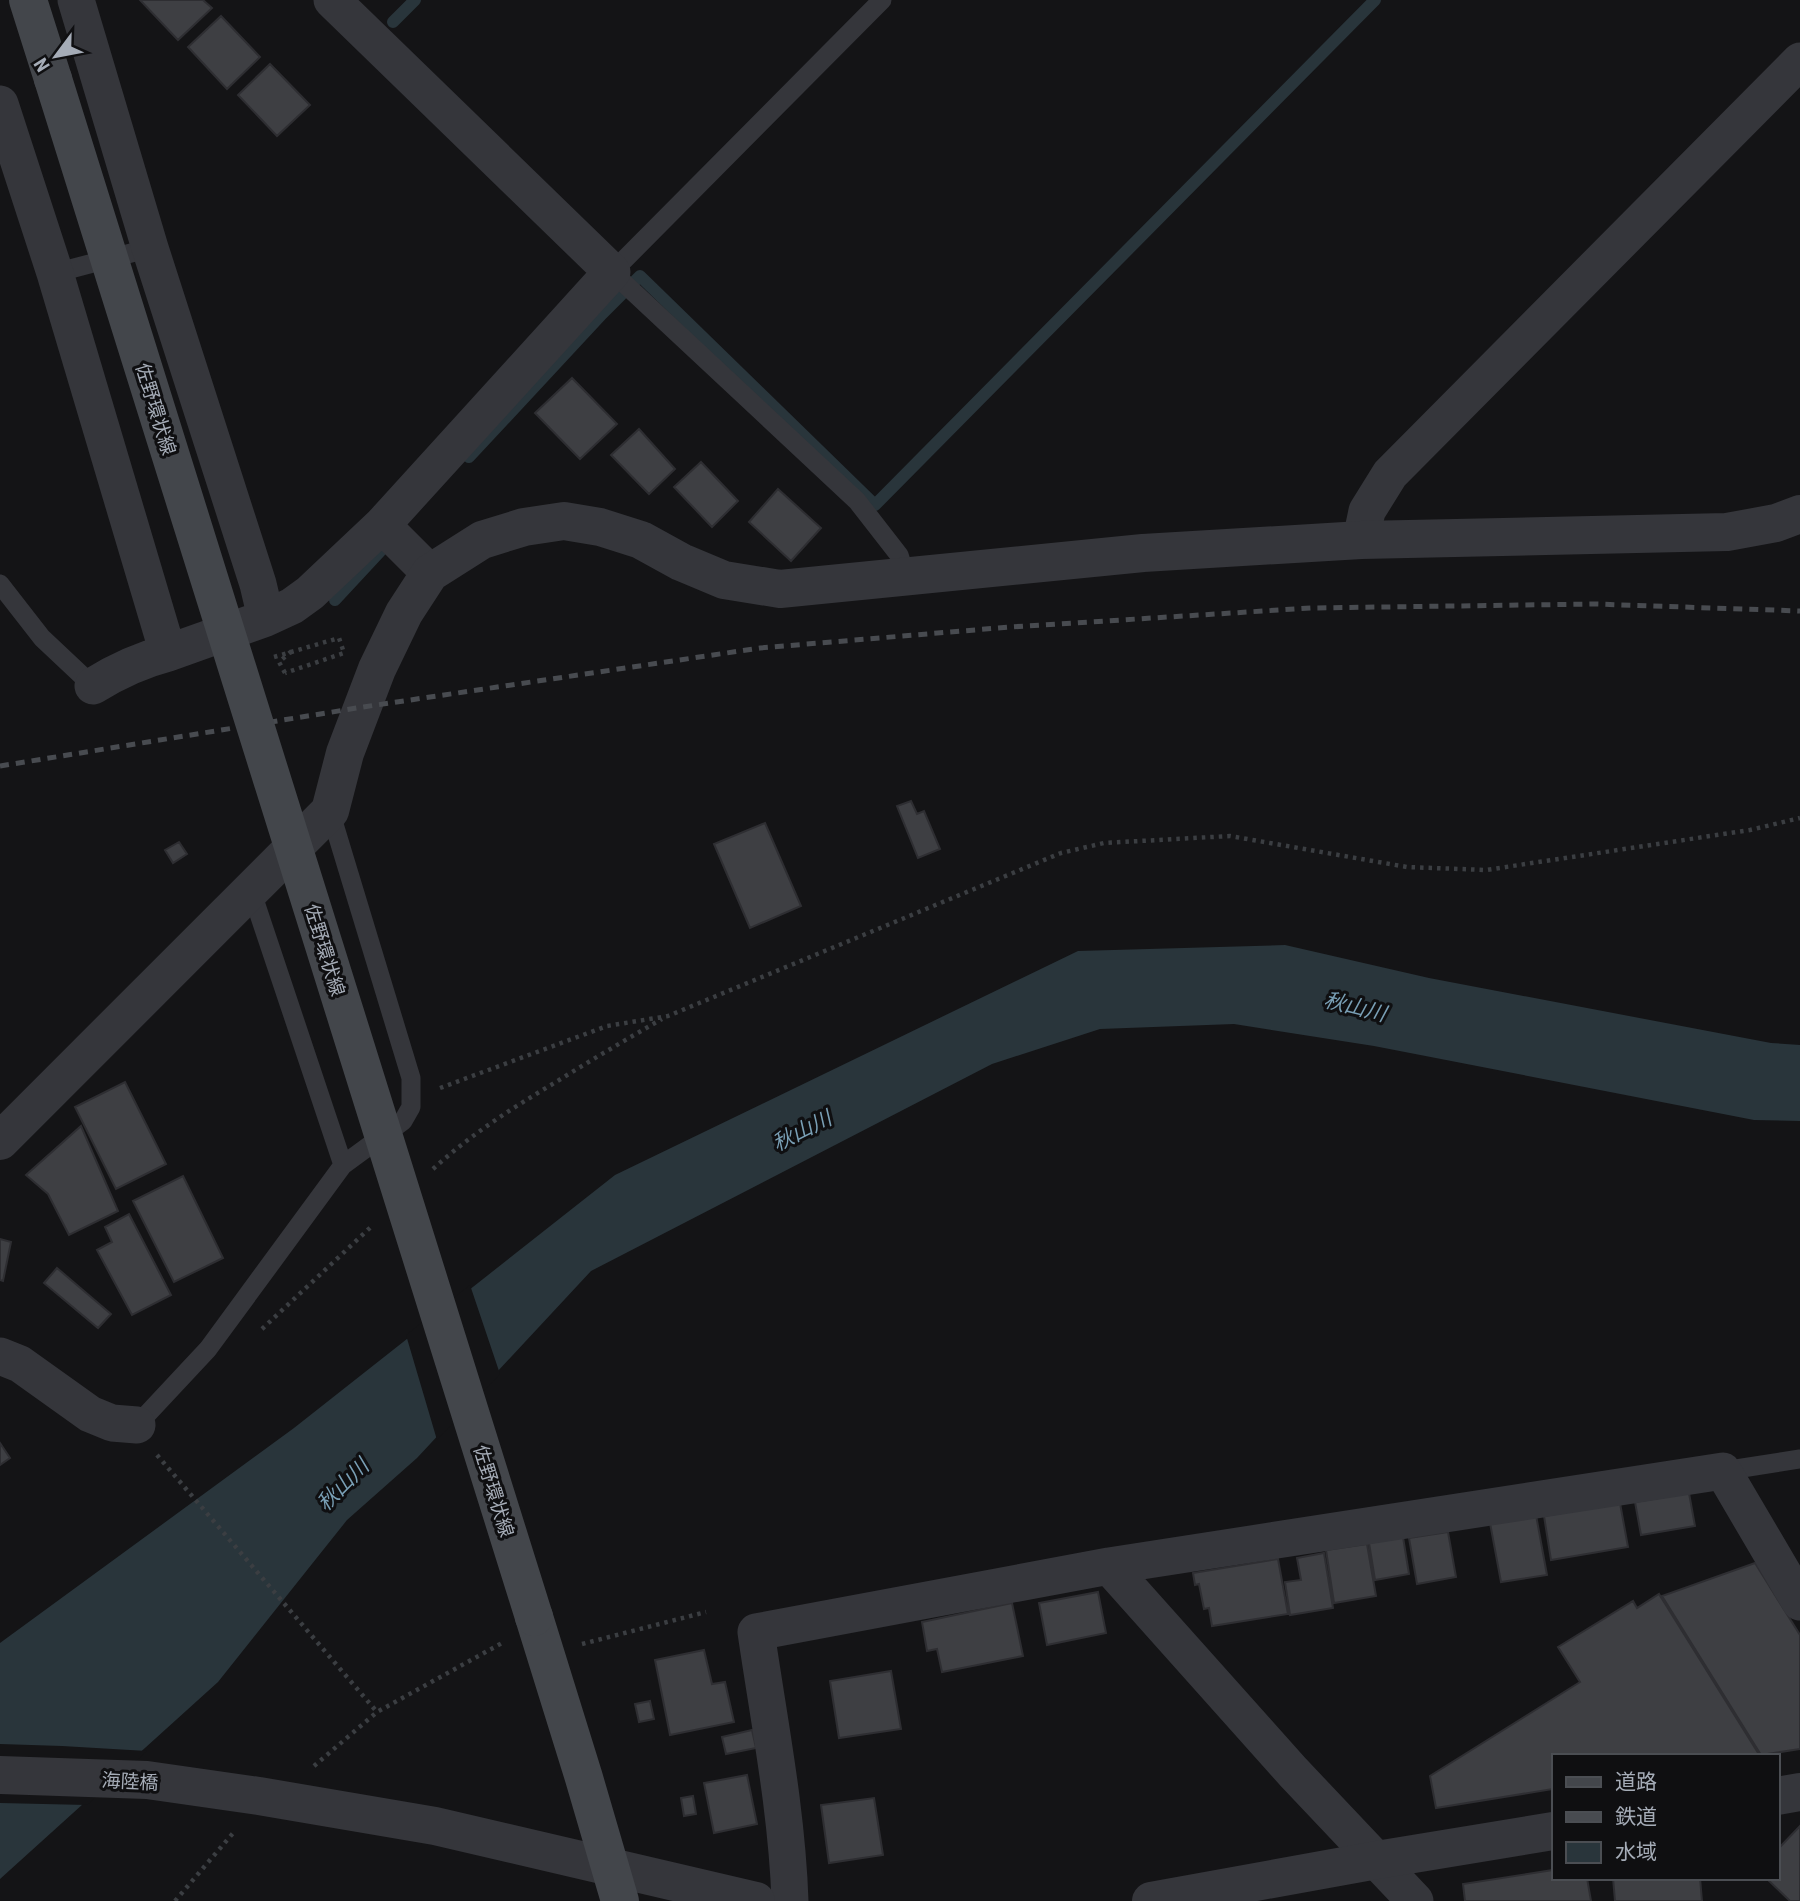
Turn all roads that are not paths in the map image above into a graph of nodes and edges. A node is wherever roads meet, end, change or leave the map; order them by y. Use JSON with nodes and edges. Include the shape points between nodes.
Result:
{"nodes":[{"id":1,"x":28,"y":0,"type":"edge"},
{"id":2,"x":76,"y":0,"type":"edge"},
{"id":3,"x":332,"y":0,"type":"edge"},
{"id":4,"x":882,"y":0,"type":"edge"},
{"id":5,"x":1800,"y":61,"type":"edge"},
{"id":6,"x":0,"y":104,"type":"edge"},
{"id":7,"x":150,"y":248,"type":"junction"},
{"id":8,"x":612,"y":272,"type":"junction"},
{"id":9,"x":55,"y":273,"type":"junction"},
{"id":10,"x":1800,"y":514,"type":"edge"},
{"id":11,"x":382,"y":525,"type":"junction"},
{"id":12,"x":1361,"y":540,"type":"junction"},
{"id":13,"x":430,"y":573,"type":"junction"},
{"id":14,"x":906,"y":577,"type":"junction"},
{"id":15,"x":0,"y":584,"type":"edge"},
{"id":16,"x":266,"y":618,"type":"junction"},
{"id":17,"x":169,"y":653,"type":"junction"},
{"id":18,"x":93,"y":686,"type":"joint"},
{"id":19,"x":330,"y":811,"type":"junction"},
{"id":20,"x":251,"y":890,"type":"junction"},
{"id":21,"x":0,"y":1141,"type":"edge"},
{"id":22,"x":343,"y":1165,"type":"junction"},
{"id":23,"x":0,"y":1356,"type":"edge"},
{"id":24,"x":143,"y":1435,"type":"joint"},
{"id":25,"x":1800,"y":1459,"type":"edge"},
{"id":26,"x":1723,"y":1471,"type":"junction"},
{"id":27,"x":1109,"y":1566,"type":"junction"},
{"id":28,"x":1800,"y":1602,"type":"edge"},
{"id":29,"x":0,"y":1775,"type":"edge"},
{"id":30,"x":1800,"y":1792,"type":"edge"},
{"id":31,"x":1779,"y":1796,"type":"edge"},
{"id":32,"x":1552,"y":1831,"type":"edge"},
{"id":33,"x":1377,"y":1860,"type":"junction"},
{"id":34,"x":615,"y":1884,"type":"edge"},
{"id":35,"x":756,"y":1901,"type":"edge"},
{"id":36,"x":790,"y":1901,"type":"edge"},
{"id":37,"x":1151,"y":1901,"type":"edge"},
{"id":38,"x":1415,"y":1901,"type":"edge"}],
"edges":[{"from":1,"to":34,"type":"main road","name":"佐野環状線","bridge":true},
{"from":2,"to":7,"type":"street"},
{"from":3,"to":8,"type":"street"},
{"from":4,"to":8,"type":"lane"},
{"from":5,"to":12,"type":"street","via":[[1390,474],[1367,511]]},
{"from":6,"to":9,"type":"street"},
{"from":7,"to":9,"type":"lane"},
{"from":7,"to":16,"type":"street"},
{"from":8,"to":11,"type":"street"},
{"from":8,"to":14,"type":"lane","via":[[857,501],[899,555]]},
{"from":9,"to":17,"type":"street"},
{"from":10,"to":12,"type":"street","via":[[1727,532]]},
{"from":11,"to":13,"type":"street"},
{"from":11,"to":16,"type":"street","via":[[310,593]]},
{"from":12,"to":14,"type":"street","via":[[1143,553]]},
{"from":13,"to":14,"type":"street","via":[[482,540],[564,520],[641,540],[724,580],[780,589]]},
{"from":13,"to":19,"type":"street","via":[[404,612],[377,669],[345,753]]},
{"from":15,"to":18,"type":"lane","via":[[42,638]]},
{"from":16,"to":17,"type":"street"},
{"from":17,"to":18,"type":"street","via":[[142,660]]},
{"from":19,"to":20,"type":"street"},
{"from":19,"to":22,"type":"lane","via":[[411,1078],[411,1107],[403,1121]]},
{"from":20,"to":21,"type":"street"},
{"from":20,"to":22,"type":"lane"},
{"from":22,"to":24,"type":"lane"},
{"from":23,"to":24,"type":"street","via":[[20,1364],[90,1414]]},
{"from":25,"to":26,"type":"lane"},
{"from":26,"to":27,"type":"street"},
{"from":26,"to":28,"type":"street"},
{"from":27,"to":33,"type":"street"},
{"from":27,"to":36,"type":"street","via":[[756,1632],[781,1797]]},
{"from":29,"to":34,"type":"street","name":"海陸橋","via":[[147,1780],[249,1811],[435,1826]]},
{"from":30,"to":31,"type":"street"},
{"from":32,"to":33,"type":"street"},
{"from":33,"to":37,"type":"street"},
{"from":33,"to":38,"type":"street"},
{"from":34,"to":35,"type":"street","name":"海陸橋"}]}
